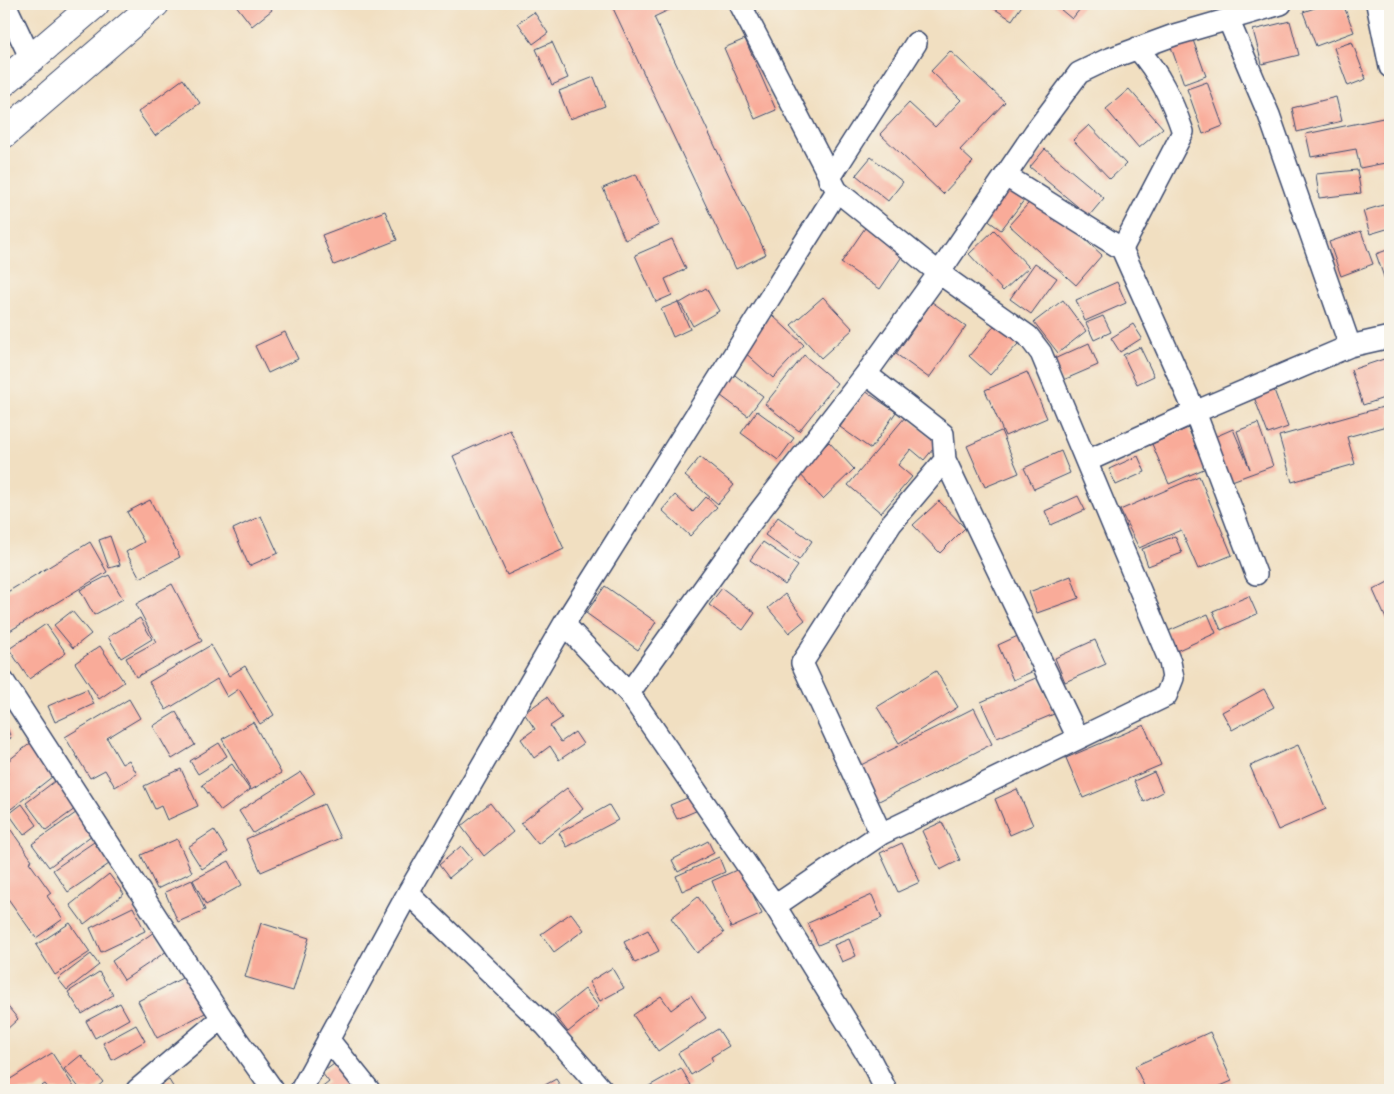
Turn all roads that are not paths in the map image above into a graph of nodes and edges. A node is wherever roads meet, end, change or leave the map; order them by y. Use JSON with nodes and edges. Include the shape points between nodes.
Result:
{"nodes":[{"id":1,"x":5,"y":4,"type":"edge"},
{"id":2,"x":95,"y":4,"type":"edge"},
{"id":3,"x":155,"y":4,"type":"edge"},
{"id":4,"x":740,"y":4,"type":"edge"},
{"id":5,"x":1281,"y":4,"type":"edge"},
{"id":6,"x":1377,"y":4,"type":"edge"},
{"id":7,"x":1228,"y":19,"type":"junction"},
{"id":8,"x":916,"y":43,"type":"dead end"},
{"id":9,"x":1137,"y":48,"type":"junction"},
{"id":10,"x":31,"y":59,"type":"junction"},
{"id":11,"x":1390,"y":67,"type":"edge"},
{"id":12,"x":4,"y":82,"type":"edge"},
{"id":13,"x":4,"y":134,"type":"edge"},
{"id":14,"x":1006,"y":176,"type":"junction"},
{"id":15,"x":833,"y":185,"type":"junction"},
{"id":16,"x":1122,"y":249,"type":"junction"},
{"id":17,"x":939,"y":273,"type":"junction"},
{"id":18,"x":1390,"y":337,"type":"edge"},
{"id":19,"x":1350,"y":346,"type":"junction"},
{"id":20,"x":866,"y":374,"type":"junction"},
{"id":21,"x":1195,"y":412,"type":"junction"},
{"id":22,"x":945,"y":460,"type":"junction"},
{"id":23,"x":1087,"y":461,"type":"junction"},
{"id":24,"x":1256,"y":574,"type":"dead end"},
{"id":25,"x":564,"y":624,"type":"junction"},
{"id":26,"x":4,"y":682,"type":"edge"},
{"id":27,"x":629,"y":693,"type":"junction"},
{"id":28,"x":1078,"y":738,"type":"junction"},
{"id":29,"x":882,"y":834,"type":"junction"},
{"id":30,"x":408,"y":893,"type":"junction"},
{"id":31,"x":775,"y":906,"type":"junction"},
{"id":32,"x":222,"y":1018,"type":"junction"},
{"id":33,"x":328,"y":1039,"type":"junction"},
{"id":34,"x":137,"y":1090,"type":"edge"},
{"id":35,"x":273,"y":1090,"type":"edge"},
{"id":36,"x":301,"y":1090,"type":"edge"},
{"id":37,"x":369,"y":1090,"type":"edge"},
{"id":38,"x":602,"y":1090,"type":"edge"},
{"id":39,"x":886,"y":1090,"type":"edge"}],
"edges":[{"from":1,"to":10,"type":"street"},
{"from":2,"to":10,"type":"main road"},
{"from":3,"to":13,"type":"main road"},
{"from":4,"to":15,"type":"street"},
{"from":5,"to":7,"type":"street"},
{"from":6,"to":11,"type":"street"},
{"from":7,"to":9,"type":"street"},
{"from":7,"to":19,"type":"street","via":[[1269,115]]},
{"from":8,"to":15,"type":"street"},
{"from":9,"to":14,"type":"street","via":[[1078,73]]},
{"from":9,"to":16,"type":"street","via":[[1172,99],[1182,132]]},
{"from":10,"to":12,"type":"main road"},
{"from":14,"to":16,"type":"street"},
{"from":14,"to":17,"type":"street"},
{"from":15,"to":17,"type":"street"},
{"from":15,"to":25,"type":"street"},
{"from":16,"to":21,"type":"street"},
{"from":17,"to":20,"type":"street"},
{"from":17,"to":23,"type":"street","via":[[1028,336],[1041,353]]},
{"from":18,"to":19,"type":"street"},
{"from":19,"to":21,"type":"street"},
{"from":20,"to":22,"type":"street","via":[[943,434]]},
{"from":20,"to":27,"type":"street","via":[[749,525]]},
{"from":21,"to":23,"type":"street"},
{"from":21,"to":24,"type":"street"},
{"from":22,"to":28,"type":"street"},
{"from":22,"to":29,"type":"street","via":[[891,524],[802,663]]},
{"from":23,"to":28,"type":"street","via":[[1170,662],[1173,678],[1166,696]]},
{"from":25,"to":27,"type":"street"},
{"from":25,"to":30,"type":"street"},
{"from":26,"to":32,"type":"street"},
{"from":27,"to":31,"type":"street"},
{"from":28,"to":29,"type":"street"},
{"from":29,"to":31,"type":"street"},
{"from":30,"to":33,"type":"street"},
{"from":30,"to":38,"type":"street","via":[[546,1026]]},
{"from":31,"to":39,"type":"street"},
{"from":32,"to":34,"type":"street"},
{"from":32,"to":35,"type":"street"},
{"from":33,"to":36,"type":"street"},
{"from":33,"to":37,"type":"street"}]}
